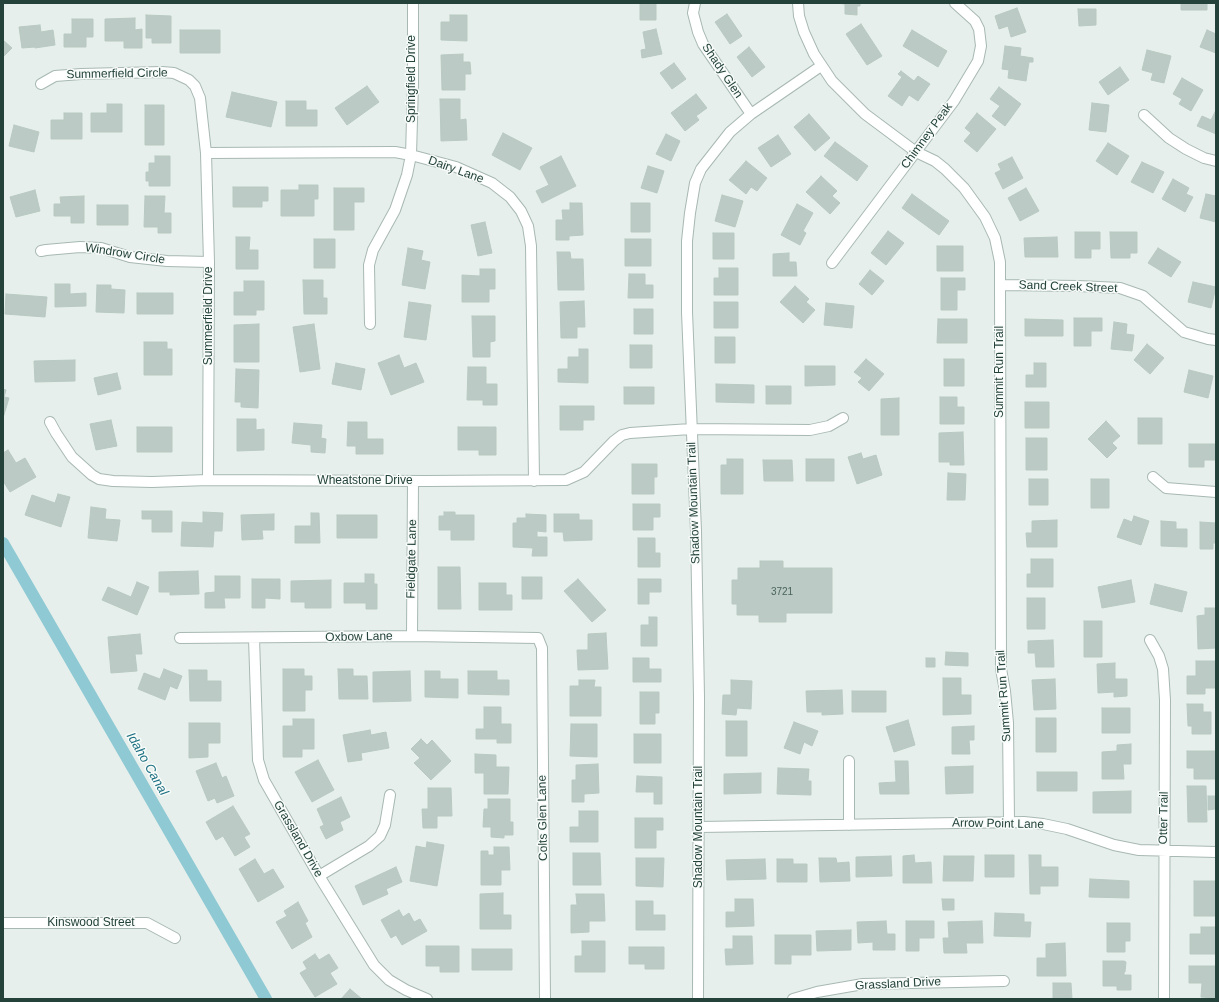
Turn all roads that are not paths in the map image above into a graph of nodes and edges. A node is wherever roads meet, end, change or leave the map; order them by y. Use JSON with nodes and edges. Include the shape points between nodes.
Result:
{"nodes":[{"id":1,"x":412,"y":3,"type":"edge"},
{"id":2,"x":695,"y":3,"type":"edge"},
{"id":3,"x":798,"y":3,"type":"edge"},
{"id":4,"x":955,"y":3,"type":"edge"},
{"id":5,"x":821,"y":66,"type":"junction"},
{"id":6,"x":41,"y":84,"type":"dead end"},
{"id":7,"x":752,"y":114,"type":"junction"},
{"id":8,"x":1144,"y":115,"type":"dead end"},
{"id":9,"x":916,"y":152,"type":"junction"},
{"id":10,"x":206,"y":153,"type":"junction"},
{"id":11,"x":411,"y":154,"type":"junction"},
{"id":12,"x":1216,"y":161,"type":"edge"},
{"id":13,"x":41,"y":252,"type":"dead end"},
{"id":14,"x":209,"y":262,"type":"junction"},
{"id":15,"x":832,"y":263,"type":"dead end"},
{"id":16,"x":1000,"y":285,"type":"junction"},
{"id":17,"x":370,"y":324,"type":"dead end"},
{"id":18,"x":1216,"y":340,"type":"edge"},
{"id":19,"x":843,"y":418,"type":"dead end"},
{"id":20,"x":50,"y":422,"type":"dead end"},
{"id":21,"x":691,"y":430,"type":"junction"},
{"id":22,"x":1153,"y":477,"type":"dead end"},
{"id":23,"x":208,"y":480,"type":"junction"},
{"id":24,"x":413,"y":481,"type":"junction"},
{"id":25,"x":534,"y":481,"type":"junction"},
{"id":26,"x":1216,"y":492,"type":"edge"},
{"id":27,"x":412,"y":636,"type":"junction"},
{"id":28,"x":180,"y":638,"type":"dead end"},
{"id":29,"x":254,"y":638,"type":"junction"},
{"id":30,"x":538,"y":638,"type":"joint"},
{"id":31,"x":1150,"y":640,"type":"dead end"},
{"id":32,"x":849,"y":761,"type":"dead end"},
{"id":33,"x":390,"y":795,"type":"dead end"},
{"id":34,"x":1009,"y":822,"type":"junction"},
{"id":35,"x":849,"y":824,"type":"junction"},
{"id":36,"x":699,"y":827,"type":"junction"},
{"id":37,"x":1164,"y":852,"type":"junction"},
{"id":38,"x":1216,"y":852,"type":"edge"},
{"id":39,"x":319,"y":876,"type":"junction"},
{"id":40,"x":3,"y":923,"type":"edge"},
{"id":41,"x":176,"y":938,"type":"dead end"},
{"id":42,"x":1004,"y":981,"type":"dead end"},
{"id":43,"x":427,"y":999,"type":"edge"},
{"id":44,"x":545,"y":999,"type":"edge"},
{"id":45,"x":698,"y":999,"type":"edge"},
{"id":46,"x":793,"y":999,"type":"edge"},
{"id":47,"x":1164,"y":999,"type":"edge"}],
"edges":[{"from":1,"to":11,"type":"street","name":"Springfield Drive"},
{"from":2,"to":7,"type":"street","name":"Shady Glen","via":[[693,13],[703,44]]},
{"from":3,"to":5,"type":"street","name":"Summit Run Trail","via":[[804,32]]},
{"from":4,"to":9,"type":"street","name":"Chimney Peak","via":[[975,21],[979,29],[981,46],[978,61],[954,101]]},
{"from":5,"to":7,"type":"street","name":"Shadow Mountain Trail"},
{"from":5,"to":9,"type":"street","name":"Summit Run Trail","via":[[854,104]]},
{"from":6,"to":10,"type":"street","name":"Summerfield Circle","via":[[54,76],[174,73],[189,80],[198,92]]},
{"from":7,"to":21,"type":"street","name":"Shadow Mountain Trail","via":[[730,132],[709,157],[695,183],[687,241]]},
{"from":8,"to":12,"type":"street","via":[[1186,149]]},
{"from":9,"to":15,"type":"street","name":"Chimney Peak"},
{"from":9,"to":16,"type":"street","name":"Summit Run Trail","via":[[945,169],[964,188],[985,218],[995,238],[1000,262]]},
{"from":10,"to":11,"type":"street","name":"Dairy Lane"},
{"from":10,"to":14,"type":"street","name":"Summerfield Drive"},
{"from":11,"to":17,"type":"street","name":"Springfield Drive","via":[[395,210],[373,250],[370,265]]},
{"from":11,"to":25,"type":"street","name":"Dairy Lane","via":[[456,167],[492,183],[510,198],[528,226],[531,246]]},
{"from":13,"to":14,"type":"street","name":"Windrow Circle","via":[[80,247],[101,248],[130,257]]},
{"from":14,"to":23,"type":"street","name":"Summerfield Drive"},
{"from":16,"to":18,"type":"street","name":"Sand Creek Street","via":[[1120,288],[1142,296],[1184,332]]},
{"from":16,"to":34,"type":"street","name":"Summit Run Trail","via":[[1001,669],[1008,724]]},
{"from":19,"to":21,"type":"street","name":"Wheatstone Drive","via":[[829,426],[810,430]]},
{"from":20,"to":23,"type":"street","name":"Wheatstone Drive","via":[[72,456],[99,479],[152,482]]},
{"from":21,"to":25,"type":"street","name":"Wheatstone Drive","via":[[622,435],[584,472],[566,480]]},
{"from":21,"to":36,"type":"street","name":"Shadow Mountain Trail","via":[[696,546]]},
{"from":22,"to":26,"type":"street","via":[[1166,488]]},
{"from":23,"to":24,"type":"street","name":"Wheatstone Drive"},
{"from":24,"to":25,"type":"street","name":"Wheatstone Drive"},
{"from":24,"to":27,"type":"street","name":"Fieldgate Lane"},
{"from":27,"to":29,"type":"street","name":"Oxbow Lane"},
{"from":27,"to":30,"type":"street","name":"Oxbow Lane"},
{"from":28,"to":29,"type":"street","name":"Oxbow Lane"},
{"from":29,"to":39,"type":"street","name":"Grassland Drive","via":[[258,760],[264,780]]},
{"from":30,"to":44,"type":"street","name":"Colts Glen Lane","via":[[542,648]]},
{"from":31,"to":37,"type":"street","name":"Otter Trail","via":[[1164,669]]},
{"from":32,"to":35,"type":"street"},
{"from":33,"to":39,"type":"street","via":[[385,825],[380,836],[369,846]]},
{"from":34,"to":35,"type":"street","name":"Arrow Point Lane"},
{"from":34,"to":37,"type":"street","name":"Arrow Point Lane","via":[[1044,824],[1114,845]]},
{"from":35,"to":36,"type":"street","name":"Arrow Point Lane"},
{"from":36,"to":45,"type":"street","name":"Shadow Mountain Trail"},
{"from":37,"to":38,"type":"street","name":"Arrow Point Lane"},
{"from":37,"to":47,"type":"street","name":"Otter Trail"},
{"from":39,"to":43,"type":"street","name":"Grassland Drive","via":[[374,965],[389,980]]},
{"from":40,"to":41,"type":"street","name":"Kinswood Street","via":[[147,923]]},
{"from":42,"to":46,"type":"street","name":"Grassland Drive","via":[[862,984]]}]}
